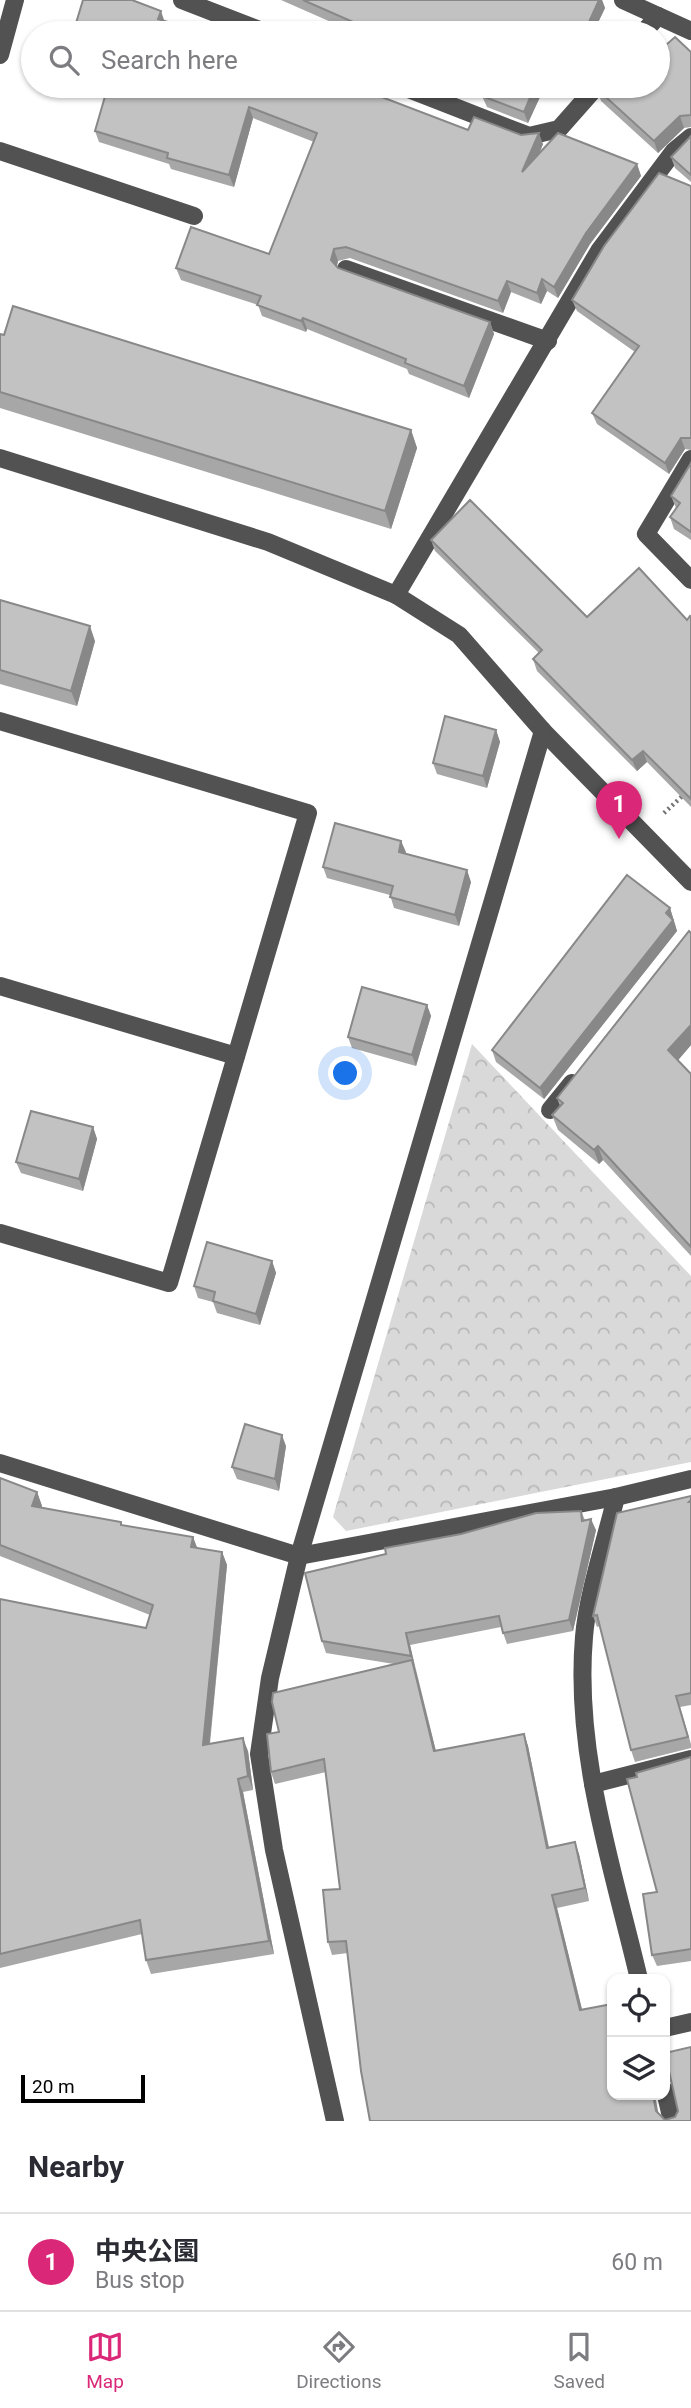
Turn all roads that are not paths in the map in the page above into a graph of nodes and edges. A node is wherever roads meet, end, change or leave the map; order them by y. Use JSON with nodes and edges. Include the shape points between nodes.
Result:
{"nodes":[{"id":1,"x":15,"y":0,"type":"edge"},
{"id":2,"x":182,"y":0,"type":"edge"},
{"id":3,"x":623,"y":0,"type":"edge"},
{"id":4,"x":658,"y":16,"type":"junction"},
{"id":5,"x":236,"y":21,"type":"edge"},
{"id":6,"x":654,"y":21,"type":"edge"},
{"id":7,"x":688,"y":25,"type":"edge"},
{"id":8,"x":0,"y":55,"type":"edge"},
{"id":9,"x":432,"y":98,"type":"edge"},
{"id":10,"x":586,"y":98,"type":"edge"},
{"id":11,"x":691,"y":137,"type":"edge"},
{"id":12,"x":0,"y":151,"type":"edge"},
{"id":13,"x":194,"y":216,"type":"dead end"},
{"id":14,"x":346,"y":269,"type":"edge"},
{"id":15,"x":548,"y":341,"type":"junction"},
{"id":16,"x":0,"y":458,"type":"edge"},
{"id":17,"x":691,"y":459,"type":"edge"},
{"id":18,"x":691,"y":580,"type":"edge"},
{"id":19,"x":396,"y":595,"type":"junction"},
{"id":20,"x":0,"y":721,"type":"edge"},
{"id":21,"x":543,"y":731,"type":"junction"},
{"id":22,"x":691,"y":882,"type":"edge"},
{"id":23,"x":0,"y":986,"type":"edge"},
{"id":24,"x":236,"y":1056,"type":"junction"},
{"id":25,"x":583,"y":1069,"type":"edge"},
{"id":26,"x":550,"y":1110,"type":"dead end"},
{"id":27,"x":0,"y":1233,"type":"edge"},
{"id":28,"x":0,"y":1463,"type":"edge"},
{"id":29,"x":691,"y":1479,"type":"edge"},
{"id":30,"x":616,"y":1497,"type":"junction"},
{"id":31,"x":299,"y":1556,"type":"junction"},
{"id":32,"x":691,"y":1759,"type":"edge"},
{"id":33,"x":593,"y":1784,"type":"junction"},
{"id":34,"x":638,"y":1974,"type":"edge"},
{"id":35,"x":691,"y":2022,"type":"edge"},
{"id":36,"x":670,"y":2027,"type":"edge"},
{"id":37,"x":667,"y":2100,"type":"edge"},
{"id":38,"x":335,"y":2121,"type":"edge"},
{"id":39,"x":672,"y":2121,"type":"edge"}],
"edges":[{"from":1,"to":8,"type":"street"},
{"from":2,"to":5,"type":"street"},
{"from":3,"to":4,"type":"street"},
{"from":4,"to":6,"type":"street"},
{"from":4,"to":7,"type":"street"},
{"from":9,"to":10,"type":"street","via":[[529,135],[559,129]]},
{"from":11,"to":15,"type":"street","via":[[674,152],[599,251]]},
{"from":12,"to":13,"type":"street"},
{"from":14,"to":15,"type":"street"},
{"from":15,"to":19,"type":"street"},
{"from":16,"to":19,"type":"street","via":[[268,542]]},
{"from":17,"to":18,"type":"street","via":[[646,534]]},
{"from":19,"to":21,"type":"street","via":[[459,635]]},
{"from":20,"to":24,"type":"street","via":[[308,813]]},
{"from":21,"to":22,"type":"street"},
{"from":21,"to":31,"type":"street"},
{"from":23,"to":24,"type":"street"},
{"from":24,"to":27,"type":"street","via":[[169,1283]]},
{"from":25,"to":26,"type":"street"},
{"from":28,"to":31,"type":"street"},
{"from":29,"to":30,"type":"street"},
{"from":30,"to":31,"type":"street"},
{"from":30,"to":33,"type":"street","via":[[584,1635],[582,1709]]},
{"from":31,"to":38,"type":"street","via":[[270,1678],[259,1754],[274,1850]]},
{"from":32,"to":33,"type":"street"},
{"from":33,"to":34,"type":"street"},
{"from":35,"to":36,"type":"street"},
{"from":37,"to":39,"type":"street"}]}
